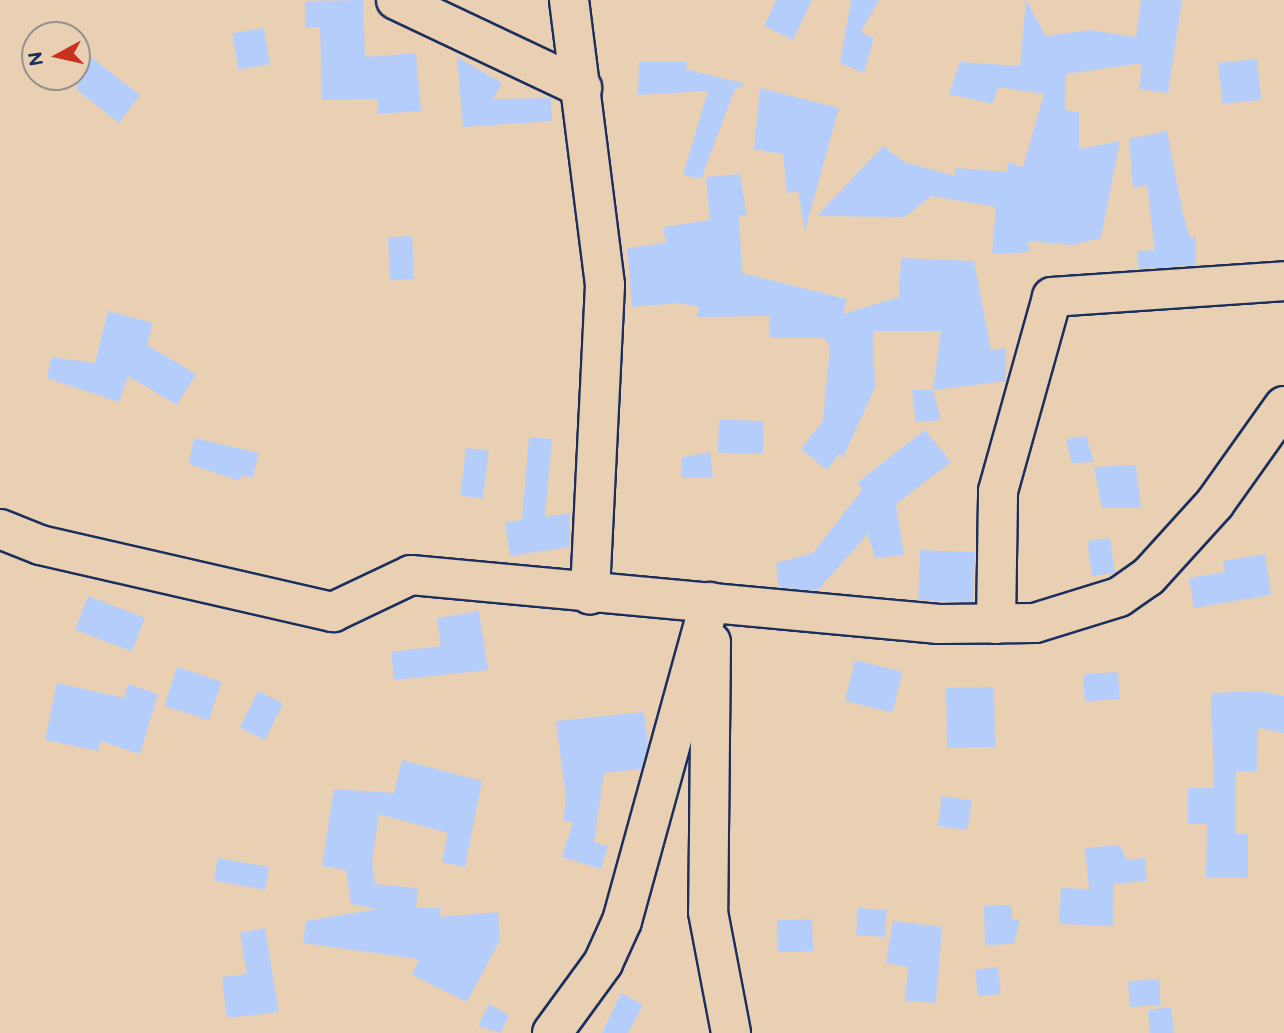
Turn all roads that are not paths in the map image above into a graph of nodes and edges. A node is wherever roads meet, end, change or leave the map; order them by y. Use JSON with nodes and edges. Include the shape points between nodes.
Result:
{"nodes":[{"id":1,"x":396,"y":0,"type":"edge"},
{"id":2,"x":569,"y":0,"type":"edge"},
{"id":3,"x":582,"y":88,"type":"junction"},
{"id":4,"x":1284,"y":281,"type":"edge"},
{"id":5,"x":1284,"y":407,"type":"edge"},
{"id":6,"x":0,"y":529,"type":"edge"},
{"id":7,"x":590,"y":596,"type":"junction"},
{"id":8,"x":710,"y":602,"type":"junction"},
{"id":9,"x":996,"y":624,"type":"junction"},
{"id":10,"x":552,"y":1033,"type":"edge"},
{"id":11,"x":731,"y":1033,"type":"edge"}],
"edges":[{"from":1,"to":3,"type":"street"},
{"from":2,"to":3,"type":"street"},
{"from":3,"to":7,"type":"street","via":[[605,285]]},
{"from":4,"to":9,"type":"street","via":[[1052,297],[998,491]]},
{"from":5,"to":9,"type":"street","via":[[1215,503],[1147,577],[1091,608],[1035,623]]},
{"from":6,"to":7,"type":"street","via":[[40,545],[333,612],[411,575]]},
{"from":7,"to":8,"type":"street"},
{"from":8,"to":9,"type":"street"},
{"from":8,"to":10,"type":"street","via":[[622,921],[603,963]]},
{"from":8,"to":11,"type":"street","via":[[714,774],[708,912]]}]}
